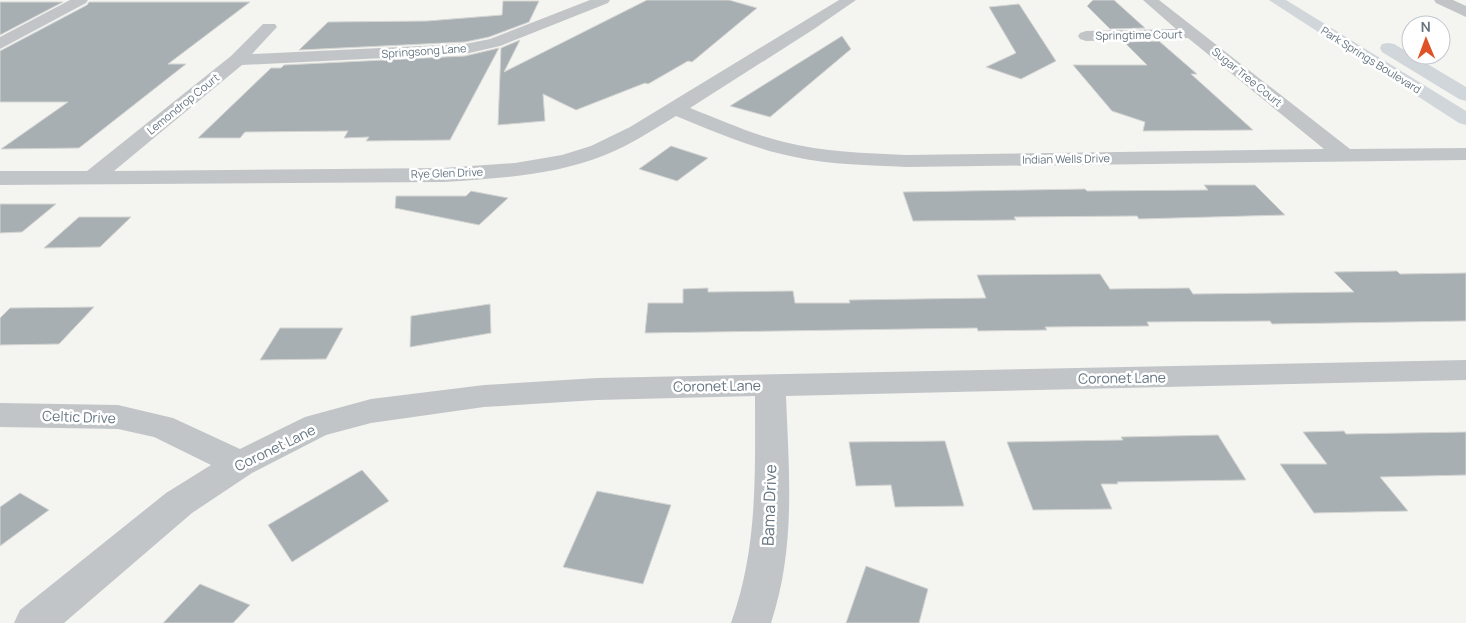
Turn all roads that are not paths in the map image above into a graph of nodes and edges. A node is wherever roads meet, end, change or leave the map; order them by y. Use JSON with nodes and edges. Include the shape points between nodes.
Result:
{"nodes":[{"id":1,"x":81,"y":0,"type":"edge"},
{"id":2,"x":603,"y":0,"type":"edge"},
{"id":3,"x":849,"y":0,"type":"edge"},
{"id":4,"x":1150,"y":0,"type":"edge"},
{"id":5,"x":1276,"y":0,"type":"edge"},
{"id":6,"x":1441,"y":0,"type":"edge"},
{"id":7,"x":1466,"y":12,"type":"edge"},
{"id":8,"x":269,"y":27,"type":"dead end"},
{"id":9,"x":1193,"y":33,"type":"junction"},
{"id":10,"x":1086,"y":36,"type":"dead end"},
{"id":11,"x":1374,"y":40,"type":"dead end"},
{"id":12,"x":0,"y":44,"type":"edge"},
{"id":13,"x":237,"y":60,"type":"junction"},
{"id":14,"x":1466,"y":95,"type":"edge"},
{"id":15,"x":675,"y":109,"type":"junction"},
{"id":16,"x":1466,"y":119,"type":"edge"},
{"id":17,"x":1344,"y":154,"type":"junction"},
{"id":18,"x":1466,"y":154,"type":"edge"},
{"id":19,"x":93,"y":177,"type":"junction"},
{"id":20,"x":0,"y":178,"type":"edge"},
{"id":21,"x":1466,"y":370,"type":"edge"},
{"id":22,"x":770,"y":385,"type":"junction"},
{"id":23,"x":0,"y":415,"type":"edge"},
{"id":24,"x":240,"y":464,"type":"junction"},
{"id":25,"x":34,"y":623,"type":"edge"},
{"id":26,"x":751,"y":623,"type":"edge"}],
"edges":[{"from":1,"to":12,"type":"street"},
{"from":2,"to":13,"type":"street","name":"Springsong Lane","via":[[494,43],[465,49]]},
{"from":3,"to":15,"type":"street","name":"Rye Glen Drive"},
{"from":4,"to":9,"type":"street","name":"Sugar Tree Court"},
{"from":5,"to":16,"type":"main road","name":"Park Springs Boulevard"},
{"from":6,"to":7,"type":"street"},
{"from":8,"to":13,"type":"street","name":"Lemondrop Court"},
{"from":9,"to":10,"type":"street","name":"Springtime Court"},
{"from":9,"to":17,"type":"street","name":"Sugar Tree Court"},
{"from":11,"to":14,"type":"main road","name":"Park Springs Boulevard"},
{"from":13,"to":19,"type":"street","name":"Lemondrop Court"},
{"from":15,"to":17,"type":"street","name":"Indian Wells Drive","via":[[766,144],[828,156],[906,161]]},
{"from":15,"to":19,"type":"street","name":"Rye Glen Drive","via":[[645,128],[586,155],[544,166],[505,171],[443,175]]},
{"from":17,"to":18,"type":"street","name":"Indian Wells Drive"},
{"from":19,"to":20,"type":"street","name":"Rye Glen Drive"},
{"from":21,"to":22,"type":"street","name":"Coronet Lane"},
{"from":22,"to":24,"type":"street","name":"Coronet Lane","via":[[597,389],[484,396],[381,410],[316,426]]},
{"from":22,"to":26,"type":"street","name":"Bama Drive","via":[[772,529],[759,604]]},
{"from":23,"to":24,"type":"street","name":"Celtic Drive","via":[[118,418],[162,427]]},
{"from":24,"to":25,"type":"street","name":"Coronet Lane","via":[[179,503]]}]}
